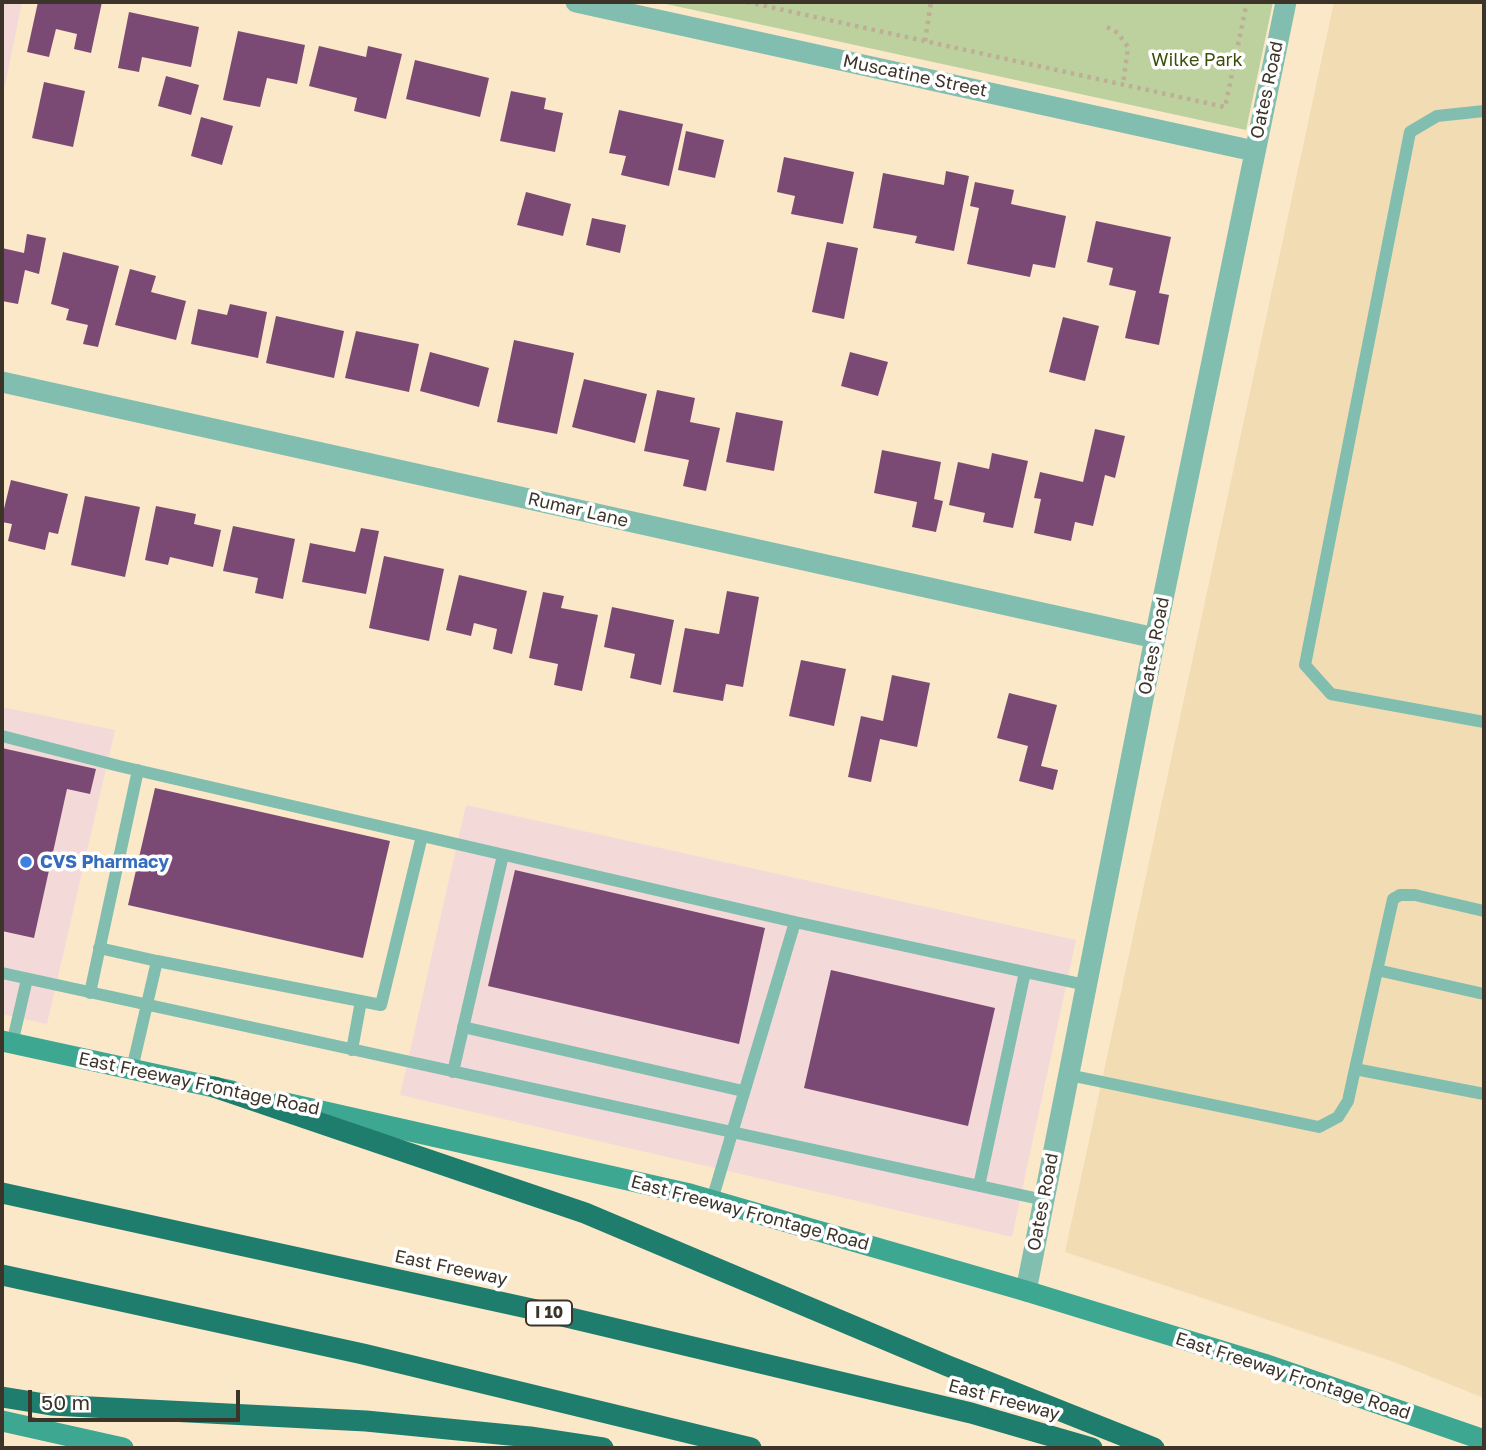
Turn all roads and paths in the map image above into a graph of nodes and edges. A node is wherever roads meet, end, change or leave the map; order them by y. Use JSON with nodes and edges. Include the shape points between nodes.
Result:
{"nodes":[{"id":1,"x":576,"y":2,"type":"edge"},
{"id":2,"x":747,"y":2,"type":"edge"},
{"id":3,"x":931,"y":2,"type":"edge"},
{"id":4,"x":1247,"y":2,"type":"edge"},
{"id":5,"x":1286,"y":2,"type":"edge"},
{"id":6,"x":1107,"y":27,"type":"dead end"},
{"id":7,"x":925,"y":41,"type":"junction"},
{"id":8,"x":1123,"y":85,"type":"junction"},
{"id":9,"x":1484,"y":111,"type":"edge"},
{"id":10,"x":1254,"y":151,"type":"junction"},
{"id":11,"x":2,"y":382,"type":"edge"},
{"id":12,"x":1155,"y":638,"type":"junction"},
{"id":13,"x":1484,"y":722,"type":"edge"},
{"id":14,"x":2,"y":736,"type":"edge"},
{"id":15,"x":138,"y":770,"type":"junction"},
{"id":16,"x":422,"y":836,"type":"junction"},
{"id":17,"x":503,"y":855,"type":"junction"},
{"id":18,"x":1484,"y":911,"type":"edge"},
{"id":19,"x":795,"y":922,"type":"junction"},
{"id":20,"x":99,"y":948,"type":"junction"},
{"id":21,"x":157,"y":961,"type":"junction"},
{"id":22,"x":1377,"y":970,"type":"junction"},
{"id":23,"x":1025,"y":972,"type":"junction"},
{"id":24,"x":2,"y":973,"type":"edge"},
{"id":25,"x":27,"y":979,"type":"junction"},
{"id":26,"x":1086,"y":985,"type":"junction"},
{"id":27,"x":90,"y":993,"type":"junction"},
{"id":28,"x":1484,"y":994,"type":"edge"},
{"id":29,"x":361,"y":1001,"type":"junction"},
{"id":30,"x":147,"y":1005,"type":"junction"},
{"id":31,"x":463,"y":1027,"type":"junction"},
{"id":32,"x":7,"y":1042,"type":"edge"},
{"id":33,"x":352,"y":1050,"type":"junction"},
{"id":34,"x":132,"y":1069,"type":"junction"},
{"id":35,"x":1355,"y":1069,"type":"junction"},
{"id":36,"x":453,"y":1072,"type":"junction"},
{"id":37,"x":1069,"y":1075,"type":"junction"},
{"id":38,"x":214,"y":1087,"type":"junction"},
{"id":39,"x":743,"y":1091,"type":"junction"},
{"id":40,"x":1484,"y":1094,"type":"edge"},
{"id":41,"x":730,"y":1132,"type":"junction"},
{"id":42,"x":979,"y":1186,"type":"junction"},
{"id":43,"x":2,"y":1193,"type":"edge"},
{"id":44,"x":712,"y":1200,"type":"junction"},
{"id":45,"x":1044,"y":1200,"type":"junction"},
{"id":46,"x":2,"y":1275,"type":"edge"},
{"id":47,"x":1026,"y":1291,"type":"junction"},
{"id":48,"x":2,"y":1397,"type":"edge"},
{"id":49,"x":2,"y":1421,"type":"edge"},
{"id":50,"x":1484,"y":1440,"type":"edge"},
{"id":51,"x":123,"y":1448,"type":"edge"},
{"id":52,"x":603,"y":1448,"type":"edge"},
{"id":53,"x":751,"y":1448,"type":"edge"},
{"id":54,"x":1092,"y":1448,"type":"edge"},
{"id":55,"x":1154,"y":1448,"type":"edge"}],
"edges":[{"from":1,"to":10,"type":"street","name":"Muscatine Street"},
{"from":2,"to":7,"type":"path"},
{"from":3,"to":7,"type":"path"},
{"from":4,"to":8,"type":"path","via":[[1225,107]]},
{"from":5,"to":10,"type":"street","name":"Oates Road"},
{"from":6,"to":8,"type":"path","via":[[1128,47]]},
{"from":7,"to":8,"type":"path"},
{"from":9,"to":13,"type":"lane","via":[[1437,116],[1410,132],[1305,665],[1331,694]]},
{"from":10,"to":12,"type":"street","name":"Oates Road"},
{"from":11,"to":12,"type":"street","name":"Rumar Lane"},
{"from":12,"to":26,"type":"street","name":"Oates Road"},
{"from":14,"to":15,"type":"lane"},
{"from":15,"to":16,"type":"lane"},
{"from":15,"to":20,"type":"lane"},
{"from":16,"to":17,"type":"lane"},
{"from":16,"to":29,"type":"lane","via":[[381,1005]]},
{"from":17,"to":19,"type":"lane"},
{"from":17,"to":31,"type":"lane"},
{"from":18,"to":22,"type":"lane","via":[[1400,895],[1393,899]]},
{"from":19,"to":23,"type":"lane"},
{"from":19,"to":39,"type":"lane"},
{"from":20,"to":21,"type":"lane"},
{"from":20,"to":27,"type":"lane"},
{"from":21,"to":29,"type":"lane"},
{"from":21,"to":30,"type":"lane"},
{"from":22,"to":28,"type":"lane"},
{"from":22,"to":35,"type":"lane"},
{"from":23,"to":26,"type":"lane"},
{"from":23,"to":42,"type":"lane"},
{"from":24,"to":25,"type":"lane"},
{"from":25,"to":27,"type":"lane"},
{"from":25,"to":32,"type":"lane"},
{"from":26,"to":37,"type":"street","name":"Oates Road"},
{"from":27,"to":30,"type":"lane"},
{"from":29,"to":33,"type":"lane"},
{"from":30,"to":33,"type":"lane"},
{"from":30,"to":34,"type":"lane"},
{"from":31,"to":36,"type":"lane"},
{"from":31,"to":39,"type":"lane"},
{"from":32,"to":34,"type":"main road","name":"East Freeway Frontage Road"},
{"from":33,"to":36,"type":"lane"},
{"from":34,"to":38,"type":"main road","name":"East Freeway Frontage Road"},
{"from":35,"to":37,"type":"lane","via":[[1348,1101],[1338,1117],[1319,1127]]},
{"from":35,"to":40,"type":"lane"},
{"from":36,"to":41,"type":"lane"},
{"from":37,"to":45,"type":"street","name":"Oates Road"},
{"from":38,"to":44,"type":"main road","name":"East Freeway Frontage Road"},
{"from":38,"to":55,"type":"highway","via":[[585,1213]]},
{"from":39,"to":41,"type":"lane"},
{"from":41,"to":42,"type":"lane"},
{"from":41,"to":44,"type":"lane"},
{"from":42,"to":45,"type":"lane"},
{"from":43,"to":54,"type":"highway","name":"East Freeway","number":"I 10","via":[[568,1317],[971,1413]]},
{"from":44,"to":47,"type":"main road","name":"East Freeway Frontage Road"},
{"from":45,"to":47,"type":"street","name":"Oates Road"},
{"from":46,"to":53,"type":"highway","via":[[363,1354]]},
{"from":47,"to":50,"type":"main road","name":"East Freeway Frontage Road","via":[[1264,1364]]},
{"from":48,"to":52,"type":"highway","via":[[90,1408],[366,1421]]},
{"from":49,"to":51,"type":"main road"}]}
